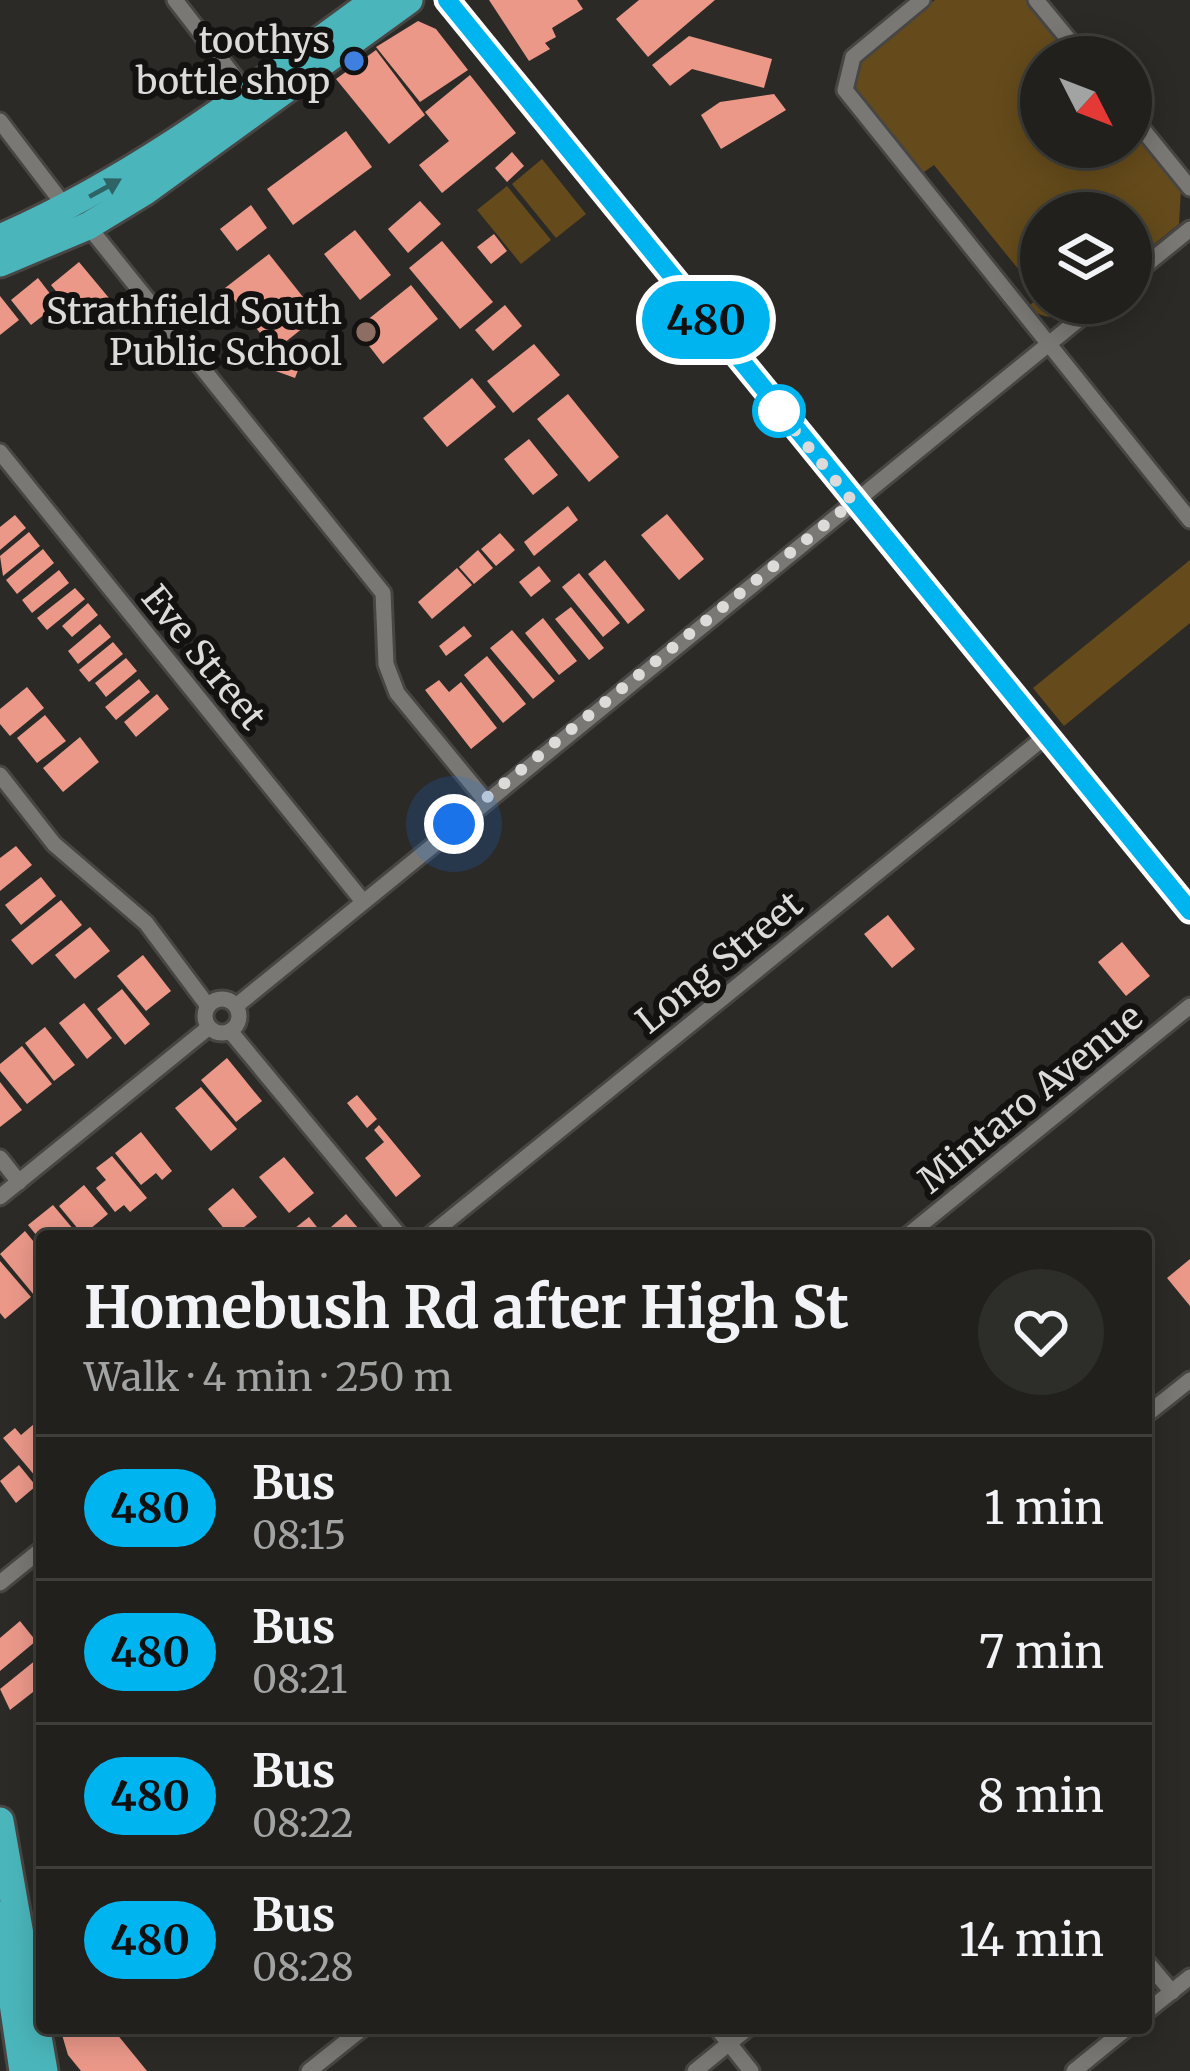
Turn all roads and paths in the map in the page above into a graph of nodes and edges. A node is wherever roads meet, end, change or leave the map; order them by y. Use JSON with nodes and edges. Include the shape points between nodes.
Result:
{"nodes":[{"id":1,"x":176,"y":0,"type":"edge"},
{"id":2,"x":375,"y":0,"type":"edge"},
{"id":3,"x":409,"y":0,"type":"edge"},
{"id":4,"x":447,"y":0,"type":"edge"},
{"id":5,"x":922,"y":0,"type":"edge"},
{"id":6,"x":1036,"y":0,"type":"edge"},
{"id":7,"x":1066,"y":36,"type":"edge"},
{"id":8,"x":247,"y":93,"type":"junction"},
{"id":9,"x":0,"y":122,"type":"edge"},
{"id":10,"x":1152,"y":142,"type":"edge"},
{"id":11,"x":1190,"y":188,"type":"edge"},
{"id":12,"x":78,"y":218,"type":"junction"},
{"id":13,"x":1190,"y":229,"type":"edge"},
{"id":14,"x":0,"y":238,"type":"edge"},
{"id":15,"x":1152,"y":260,"type":"edge"},
{"id":16,"x":0,"y":263,"type":"edge"},
{"id":17,"x":1073,"y":324,"type":"edge"},
{"id":18,"x":1047,"y":345,"type":"junction"},
{"id":19,"x":0,"y":452,"type":"edge"},
{"id":20,"x":853,"y":502,"type":"junction"},
{"id":21,"x":1190,"y":520,"type":"edge"},
{"id":22,"x":1046,"y":736,"type":"junction"},
{"id":23,"x":0,"y":775,"type":"edge"},
{"id":24,"x":484,"y":800,"type":"junction"},
{"id":25,"x":361,"y":898,"type":"junction"},
{"id":26,"x":1190,"y":911,"type":"edge"},
{"id":27,"x":208,"y":1006,"type":"junction"},
{"id":28,"x":236,"y":1006,"type":"junction"},
{"id":29,"x":1190,"y":1006,"type":"edge"},
{"id":30,"x":208,"y":1028,"type":"junction"},
{"id":31,"x":230,"y":1031,"type":"junction"},
{"id":32,"x":0,"y":1158,"type":"edge"},
{"id":33,"x":19,"y":1182,"type":"junction"},
{"id":34,"x":0,"y":1197,"type":"edge"},
{"id":35,"x":395,"y":1230,"type":"edge"},
{"id":36,"x":436,"y":1230,"type":"edge"},
{"id":37,"x":914,"y":1230,"type":"edge"},
{"id":38,"x":1190,"y":1380,"type":"edge"},
{"id":39,"x":1152,"y":1410,"type":"edge"},
{"id":40,"x":36,"y":1554,"type":"edge"},
{"id":41,"x":0,"y":1583,"type":"edge"},
{"id":42,"x":0,"y":1821,"type":"edge"},
{"id":43,"x":0,"y":1916,"type":"edge"},
{"id":44,"x":34,"y":1950,"type":"edge"},
{"id":45,"x":1152,"y":1968,"type":"edge"},
{"id":46,"x":1190,"y":1977,"type":"edge"},
{"id":47,"x":1172,"y":1992,"type":"junction"},
{"id":48,"x":1152,"y":2007,"type":"edge"},
{"id":49,"x":41,"y":2034,"type":"edge"},
{"id":50,"x":355,"y":2034,"type":"edge"},
{"id":51,"x":721,"y":2034,"type":"edge"},
{"id":52,"x":741,"y":2034,"type":"edge"},
{"id":53,"x":1120,"y":2034,"type":"edge"},
{"id":54,"x":729,"y":2044,"type":"junction"},
{"id":55,"x":23,"y":2071,"type":"edge"},
{"id":56,"x":44,"y":2071,"type":"edge"},
{"id":57,"x":309,"y":2071,"type":"edge"},
{"id":58,"x":695,"y":2071,"type":"edge"},
{"id":59,"x":751,"y":2071,"type":"edge"},
{"id":60,"x":1074,"y":2071,"type":"edge"}],
"edges":[{"from":1,"to":8,"type":"street"},
{"from":2,"to":8,"type":"highway"},
{"from":3,"to":12,"type":"highway","via":[[187,164]]},
{"from":4,"to":20,"type":"main road"},
{"from":5,"to":18,"type":"street","via":[[853,56],[845,90]]},
{"from":6,"to":7,"type":"street"},
{"from":12,"to":8,"type":"highway","one_way":true},
{"from":9,"to":12,"type":"street"},
{"from":10,"to":11,"type":"street"},
{"from":12,"to":14,"type":"highway"},
{"from":12,"to":16,"type":"highway"},
{"from":12,"to":24,"type":"street","via":[[383,593],[386,664],[398,693]]},
{"from":13,"to":15,"type":"street"},
{"from":17,"to":18,"type":"street"},
{"from":18,"to":20,"type":"street"},
{"from":18,"to":21,"type":"street"},
{"from":19,"to":25,"type":"street","name":"Eve Street"},
{"from":20,"to":22,"type":"main road"},
{"from":20,"to":24,"type":"street"},
{"from":22,"to":26,"type":"main road"},
{"from":22,"to":36,"type":"street","name":"Long Street"},
{"from":23,"to":27,"type":"street","via":[[54,844],[146,922]]},
{"from":24,"to":25,"type":"street"},
{"from":25,"to":28,"type":"street"},
{"from":27,"to":28,"type":"street","via":[[224,999]]},
{"from":27,"to":30,"type":"street"},
{"from":28,"to":31,"type":"street"},
{"from":29,"to":37,"type":"street","name":"Mintaro Avenue"},
{"from":30,"to":31,"type":"street"},
{"from":30,"to":33,"type":"street"},
{"from":31,"to":35,"type":"street"},
{"from":32,"to":33,"type":"street"},
{"from":33,"to":34,"type":"street"},
{"from":38,"to":39,"type":"street"},
{"from":40,"to":41,"type":"street"},
{"from":42,"to":44,"type":"highway"},
{"from":43,"to":55,"type":"highway"},
{"from":45,"to":47,"type":"street"},
{"from":46,"to":47,"type":"street"},
{"from":47,"to":48,"type":"street"},
{"from":49,"to":56,"type":"highway"},
{"from":50,"to":57,"type":"street"},
{"from":51,"to":54,"type":"street"},
{"from":52,"to":54,"type":"street"},
{"from":53,"to":60,"type":"street"},
{"from":54,"to":58,"type":"street"},
{"from":54,"to":59,"type":"street"}]}
